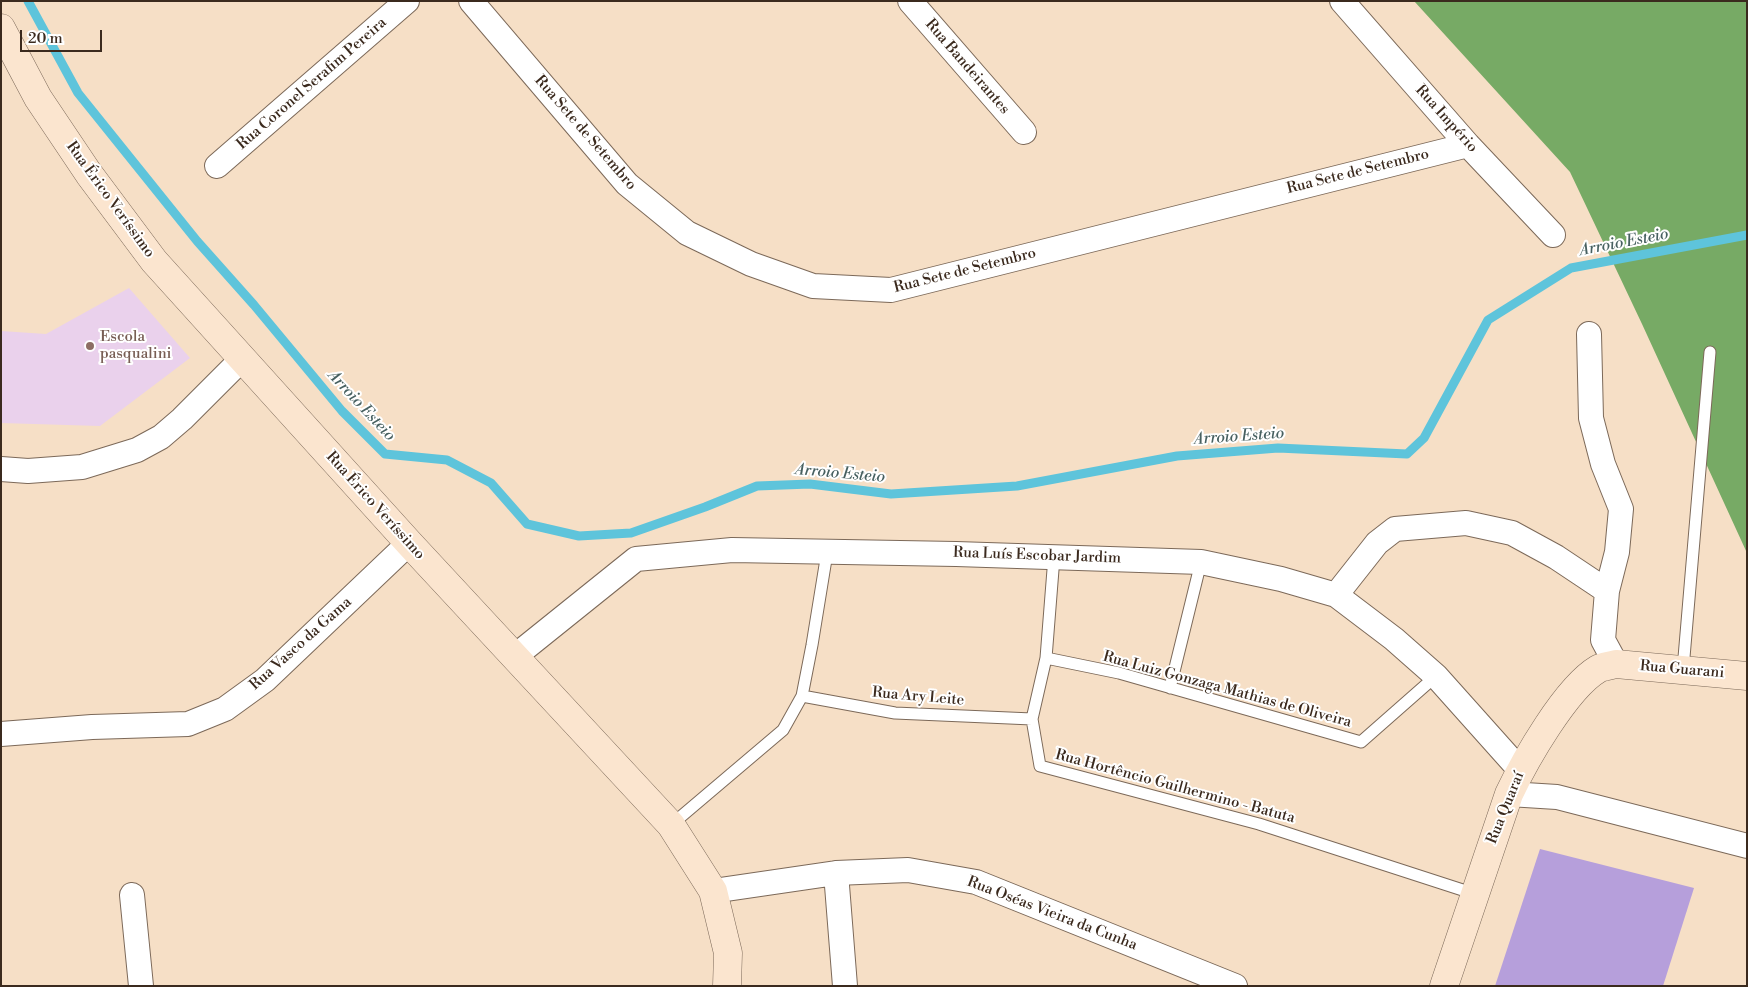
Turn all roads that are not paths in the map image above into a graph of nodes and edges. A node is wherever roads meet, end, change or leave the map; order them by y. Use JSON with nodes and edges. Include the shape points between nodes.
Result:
{"nodes":[{"id":1,"x":407,"y":1,"type":"edge"},
{"id":2,"x":471,"y":1,"type":"edge"},
{"id":3,"x":910,"y":1,"type":"edge"},
{"id":4,"x":1342,"y":1,"type":"edge"},
{"id":5,"x":1,"y":28,"type":"edge"},
{"id":6,"x":1024,"y":132,"type":"dead end"},
{"id":7,"x":1468,"y":145,"type":"junction"},
{"id":8,"x":217,"y":166,"type":"dead end"},
{"id":9,"x":1553,"y":235,"type":"dead end"},
{"id":10,"x":1589,"y":334,"type":"dead end"},
{"id":11,"x":1710,"y":352,"type":"dead end"},
{"id":12,"x":242,"y":359,"type":"junction"},
{"id":13,"x":1,"y":469,"type":"edge"},
{"id":14,"x":409,"y":543,"type":"junction"},
{"id":15,"x":827,"y":553,"type":"junction"},
{"id":16,"x":1054,"y":557,"type":"junction"},
{"id":17,"x":1201,"y":562,"type":"junction"},
{"id":18,"x":1607,"y":591,"type":"junction"},
{"id":19,"x":1336,"y":595,"type":"junction"},
{"id":20,"x":514,"y":658,"type":"junction"},
{"id":21,"x":1046,"y":658,"type":"junction"},
{"id":22,"x":1616,"y":664,"type":"junction"},
{"id":23,"x":1683,"y":669,"type":"junction"},
{"id":24,"x":1436,"y":676,"type":"junction"},
{"id":25,"x":1747,"y":676,"type":"edge"},
{"id":26,"x":1170,"y":688,"type":"junction"},
{"id":27,"x":802,"y":696,"type":"junction"},
{"id":28,"x":1032,"y":719,"type":"junction"},
{"id":29,"x":1,"y":734,"type":"edge"},
{"id":30,"x":1514,"y":782,"type":"junction"},
{"id":31,"x":670,"y":825,"type":"junction"},
{"id":32,"x":1747,"y":846,"type":"edge"},
{"id":33,"x":836,"y":873,"type":"junction"},
{"id":34,"x":713,"y":891,"type":"junction"},
{"id":35,"x":1475,"y":894,"type":"junction"},
{"id":36,"x":132,"y":895,"type":"dead end"},
{"id":37,"x":141,"y":986,"type":"edge"},
{"id":38,"x":727,"y":986,"type":"edge"},
{"id":39,"x":845,"y":986,"type":"edge"},
{"id":40,"x":1235,"y":986,"type":"edge"},
{"id":41,"x":1444,"y":986,"type":"edge"}],
"edges":[{"from":1,"to":8,"type":"street","name":"Rua Coronel Serafim Pereira"},
{"from":2,"to":7,"type":"street","name":"Rua Sete de Setembro","via":[[627,184],[686,233],[751,264],[813,286],[891,290]]},
{"from":3,"to":6,"type":"street","name":"Rua Bandeirantes"},
{"from":4,"to":7,"type":"street","name":"Rua Império"},
{"from":5,"to":12,"type":"street","name":"Rua Érico Veríssimo","via":[[38,98],[88,174],[154,261]]},
{"from":7,"to":9,"type":"street","name":"Rua Império"},
{"from":10,"to":18,"type":"street","via":[[1590,418],[1603,464],[1621,509],[1617,552]]},
{"from":11,"to":23,"type":"lane"},
{"from":12,"to":13,"type":"street","via":[[182,419],[161,437],[137,450],[82,467]]},
{"from":12,"to":14,"type":"street","name":"Rua Érico Veríssimo"},
{"from":14,"to":20,"type":"street","name":"Rua Érico Veríssimo"},
{"from":14,"to":29,"type":"street","name":"Rua Vasco da Gama","via":[[265,680],[226,709],[188,724]]},
{"from":15,"to":16,"type":"street","name":"Rua Luís Escobar Jardim"},
{"from":15,"to":20,"type":"street","name":"Rua Luís Escobar Jardim","via":[[732,550],[636,559]]},
{"from":15,"to":27,"type":"lane"},
{"from":16,"to":17,"type":"street","name":"Rua Luís Escobar Jardim"},
{"from":16,"to":21,"type":"lane","name":"Rua Hortêncio Guilhermino - Batuta"},
{"from":17,"to":19,"type":"street","name":"Rua Luís Escobar Jardim","via":[[1282,579]]},
{"from":17,"to":26,"type":"lane"},
{"from":18,"to":19,"type":"street","via":[[1512,533],[1466,523],[1395,529],[1377,543]]},
{"from":18,"to":22,"type":"street","via":[[1603,640]]},
{"from":19,"to":24,"type":"street","name":"Rua Luís Escobar Jardim"},
{"from":20,"to":31,"type":"street","name":"Rua Érico Veríssimo"},
{"from":21,"to":26,"type":"lane","name":"Rua Luiz Gonzaga Mathias de Oliveira","via":[[1119,673]]},
{"from":21,"to":28,"type":"lane","name":"Rua Hortêncio Guilhermino - Batuta"},
{"from":22,"to":23,"type":"street","name":"Rua Guarani"},
{"from":22,"to":30,"type":"street","name":"Rua Quaraí","via":[[1599,668],[1575,690],[1548,726]]},
{"from":23,"to":25,"type":"street","name":"Rua Guarani"},
{"from":24,"to":26,"type":"lane","name":"Rua Luiz Gonzaga Mathias de Oliveira","via":[[1361,742]]},
{"from":24,"to":30,"type":"street","name":"Rua Luís Escobar Jardim"},
{"from":27,"to":28,"type":"lane","name":"Rua Ary Leite","via":[[895,713]]},
{"from":27,"to":31,"type":"lane","via":[[783,730]]},
{"from":28,"to":35,"type":"lane","name":"Rua Hortêncio Guilhermino - Batuta","via":[[1040,766],[1259,824]]},
{"from":30,"to":32,"type":"street","via":[[1557,797]]},
{"from":30,"to":35,"type":"street","name":"Rua Quaraí"},
{"from":31,"to":34,"type":"street","name":"Rua Érico Veríssimo"},
{"from":33,"to":34,"type":"street","name":"Rua Oséas Vieira da Cunha"},
{"from":33,"to":39,"type":"street"},
{"from":33,"to":40,"type":"street","name":"Rua Oséas Vieira da Cunha","via":[[908,870],[976,882]]},
{"from":34,"to":38,"type":"street","name":"Rua Érico Veríssimo","via":[[728,953]]},
{"from":35,"to":41,"type":"street","name":"Rua Quaraí"},
{"from":36,"to":37,"type":"street"}]}
